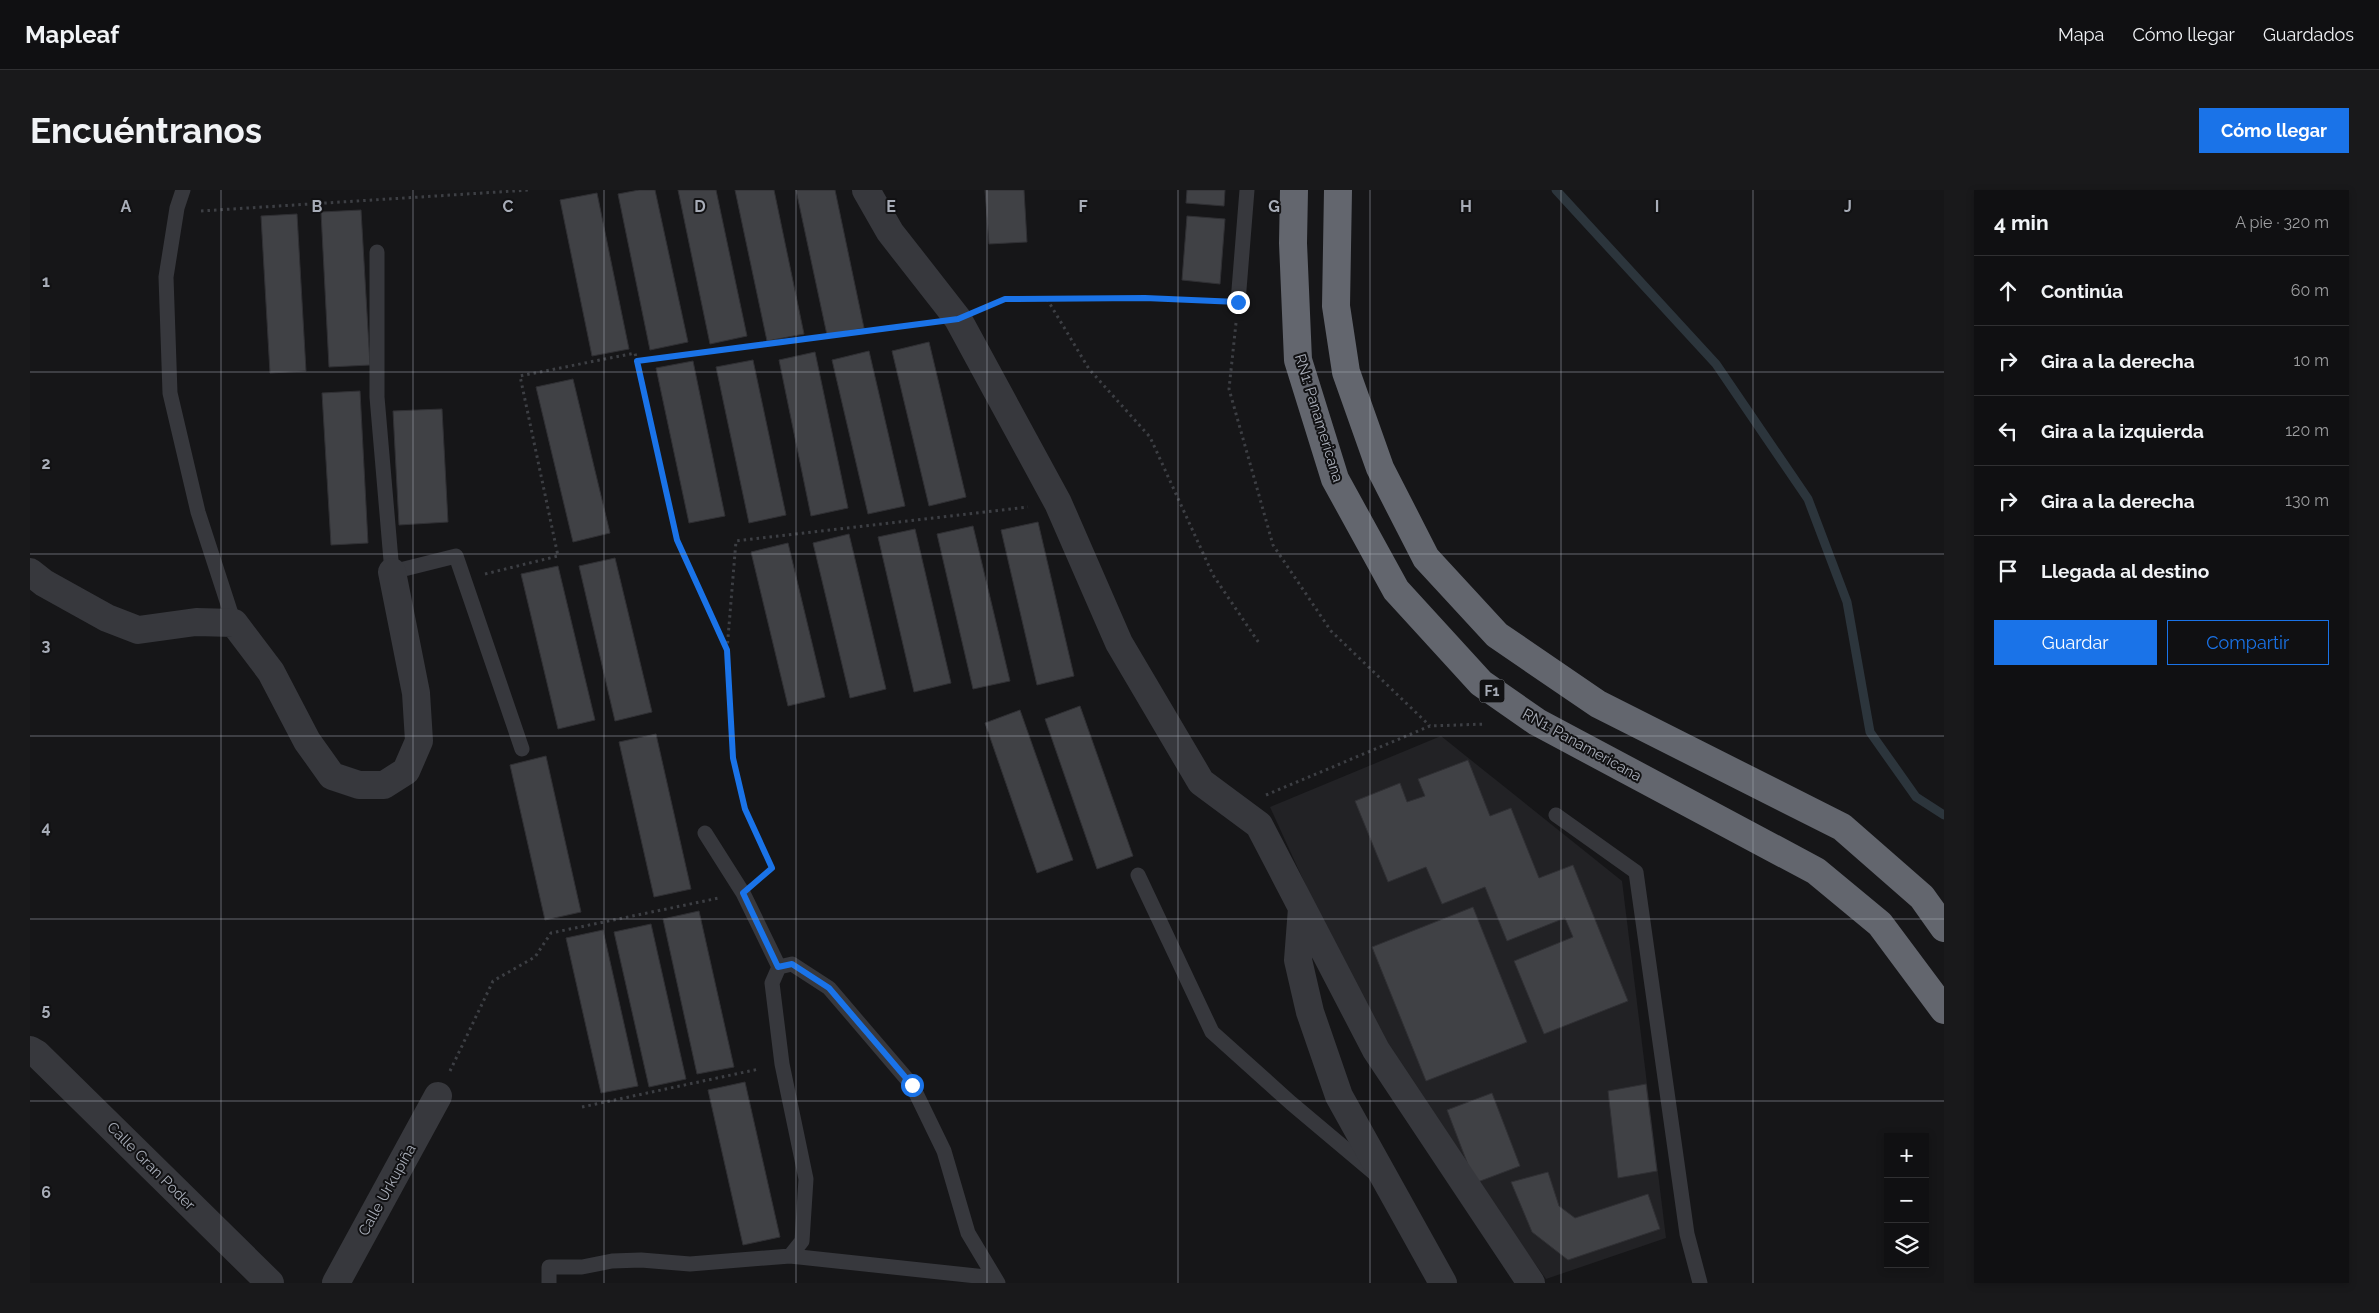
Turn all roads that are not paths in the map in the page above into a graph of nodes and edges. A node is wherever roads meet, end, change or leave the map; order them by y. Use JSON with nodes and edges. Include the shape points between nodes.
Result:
{"nodes":[{"id":1,"x":183,"y":190,"type":"edge"},
{"id":2,"x":866,"y":190,"type":"edge"},
{"id":3,"x":1247,"y":190,"type":"edge"},
{"id":4,"x":1294,"y":190,"type":"edge"},
{"id":5,"x":1338,"y":190,"type":"edge"},
{"id":6,"x":377,"y":252,"type":"dead end"},
{"id":7,"x":1238,"y":302,"type":"road end"},
{"id":8,"x":30,"y":572,"type":"edge"},
{"id":9,"x":392,"y":572,"type":"junction"},
{"id":10,"x":234,"y":623,"type":"junction"},
{"id":11,"x":522,"y":749,"type":"dead end"},
{"id":12,"x":1556,"y":815,"type":"dead end"},
{"id":13,"x":705,"y":833,"type":"dead end"},
{"id":14,"x":1138,"y":875,"type":"dead end"},
{"id":15,"x":1302,"y":908,"type":"junction"},
{"id":16,"x":1944,"y":928,"type":"edge"},
{"id":17,"x":778,"y":967,"type":"junction"},
{"id":18,"x":1944,"y":1010,"type":"edge"},
{"id":19,"x":30,"y":1050,"type":"edge"},
{"id":20,"x":438,"y":1096,"type":"road end"},
{"id":21,"x":1388,"y":1184,"type":"junction"},
{"id":22,"x":790,"y":1256,"type":"junction"},
{"id":23,"x":996,"y":1280,"type":"edge"},
{"id":24,"x":270,"y":1283,"type":"edge"},
{"id":25,"x":336,"y":1283,"type":"edge"},
{"id":26,"x":549,"y":1283,"type":"edge"},
{"id":27,"x":1443,"y":1283,"type":"edge"},
{"id":28,"x":1531,"y":1283,"type":"edge"},
{"id":29,"x":1700,"y":1283,"type":"edge"}],
"edges":[{"from":1,"to":10,"type":"lane","via":[[166,277],[170,393],[198,512]]},
{"from":2,"to":15,"type":"street","via":[[890,232],[958,319],[1058,503],[1119,643],[1201,782],[1259,825]]},
{"from":3,"to":7,"type":"lane"},
{"from":4,"to":18,"type":"highway","name":"RN1: Panamericana","number":"F1","via":[[1298,360],[1335,479],[1396,590],[1481,683],[1537,722],[1816,870],[1880,924]]},
{"from":5,"to":16,"type":"highway","via":[[1336,306],[1346,372],[1380,468],[1426,558],[1497,635],[1598,704],[1842,827],[1922,897]]},
{"from":6,"to":9,"type":"lane","via":[[376,397]]},
{"from":8,"to":10,"type":"street","via":[[107,618],[138,630],[196,622]]},
{"from":9,"to":10,"type":"street","via":[[416,694],[419,741],[406,771],[384,785],[359,785],[332,776],[307,742],[271,672]]},
{"from":9,"to":11,"type":"lane","via":[[456,556]]},
{"from":12,"to":29,"type":"lane","via":[[1636,872],[1687,1234]]},
{"from":13,"to":17,"type":"lane","via":[[743,893]]},
{"from":14,"to":21,"type":"lane","via":[[1212,1032]]},
{"from":15,"to":21,"type":"street","via":[[1298,960],[1310,1012],[1339,1096]]},
{"from":15,"to":28,"type":"street","via":[[1376,1050]]},
{"from":17,"to":22,"type":"lane","via":[[772,983],[782,1064],[806,1179],[802,1241]]},
{"from":17,"to":23,"type":"lane","via":[[792,964],[829,988],[912,1085],[944,1151],[968,1234]]},
{"from":19,"to":24,"type":"street","name":"Calle Gran Poder","via":[[38,1054]]},
{"from":20,"to":25,"type":"street","name":"Calle Urkupiña"},
{"from":21,"to":27,"type":"street"},
{"from":22,"to":23,"type":"lane"},
{"from":22,"to":26,"type":"lane","via":[[690,1264],[641,1260],[582,1267],[549,1267]]}]}
